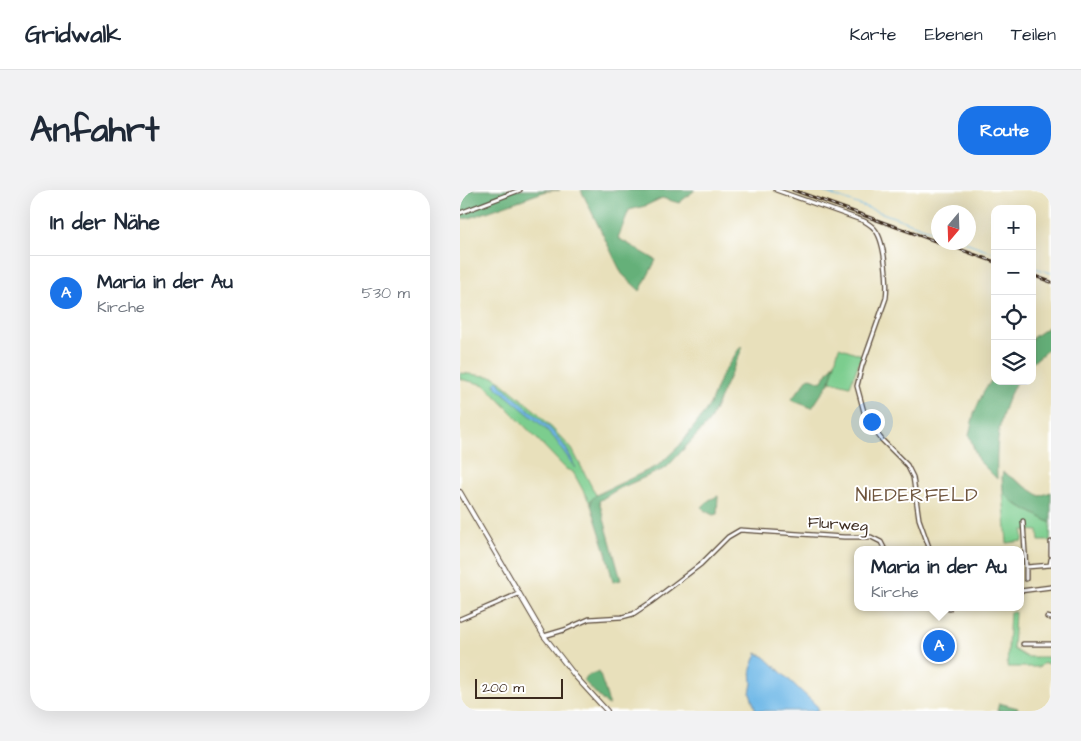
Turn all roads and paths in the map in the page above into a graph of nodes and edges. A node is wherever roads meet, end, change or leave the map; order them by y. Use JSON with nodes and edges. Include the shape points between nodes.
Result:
{"nodes":[{"id":1,"x":520,"y":190,"type":"edge"},
{"id":2,"x":776,"y":190,"type":"edge"},
{"id":3,"x":460,"y":213,"type":"edge"},
{"id":4,"x":460,"y":492,"type":"edge"},
{"id":5,"x":1023,"y":522,"type":"dead end"},
{"id":6,"x":1051,"y":542,"type":"edge"},
{"id":7,"x":883,"y":546,"type":"edge"},
{"id":8,"x":929,"y":546,"type":"edge"},
{"id":9,"x":1051,"y":557,"type":"edge"},
{"id":10,"x":1050,"y":565,"type":"edge"},
{"id":11,"x":1026,"y":567,"type":"junction"},
{"id":12,"x":1026,"y":579,"type":"dead end"},
{"id":13,"x":1051,"y":587,"type":"edge"},
{"id":14,"x":1024,"y":590,"type":"edge"},
{"id":15,"x":518,"y":594,"type":"junction"},
{"id":16,"x":460,"y":619,"type":"edge"},
{"id":17,"x":544,"y":636,"type":"junction"},
{"id":18,"x":1024,"y":644,"type":"dead end"},
{"id":19,"x":1051,"y":644,"type":"edge"},
{"id":20,"x":606,"y":710,"type":"edge"}],
"edges":[{"from":1,"to":3,"type":"street"},
{"from":2,"to":8,"type":"street","via":[[864,221],[877,232],[886,298],[857,386],[870,423],[914,477],[919,519]]},
{"from":4,"to":15,"type":"main road"},
{"from":5,"to":11,"type":"street"},
{"from":6,"to":9,"type":"street"},
{"from":7,"to":17,"type":"street","name":"Flurweg","via":[[871,537],[740,530],[728,537],[701,564],[633,614],[589,619]]},
{"from":9,"to":10,"type":"street"},
{"from":10,"to":11,"type":"street"},
{"from":11,"to":12,"type":"street"},
{"from":13,"to":14,"type":"street"},
{"from":15,"to":16,"type":"street"},
{"from":15,"to":17,"type":"main road"},
{"from":17,"to":20,"type":"main road"},
{"from":18,"to":19,"type":"street"}]}
